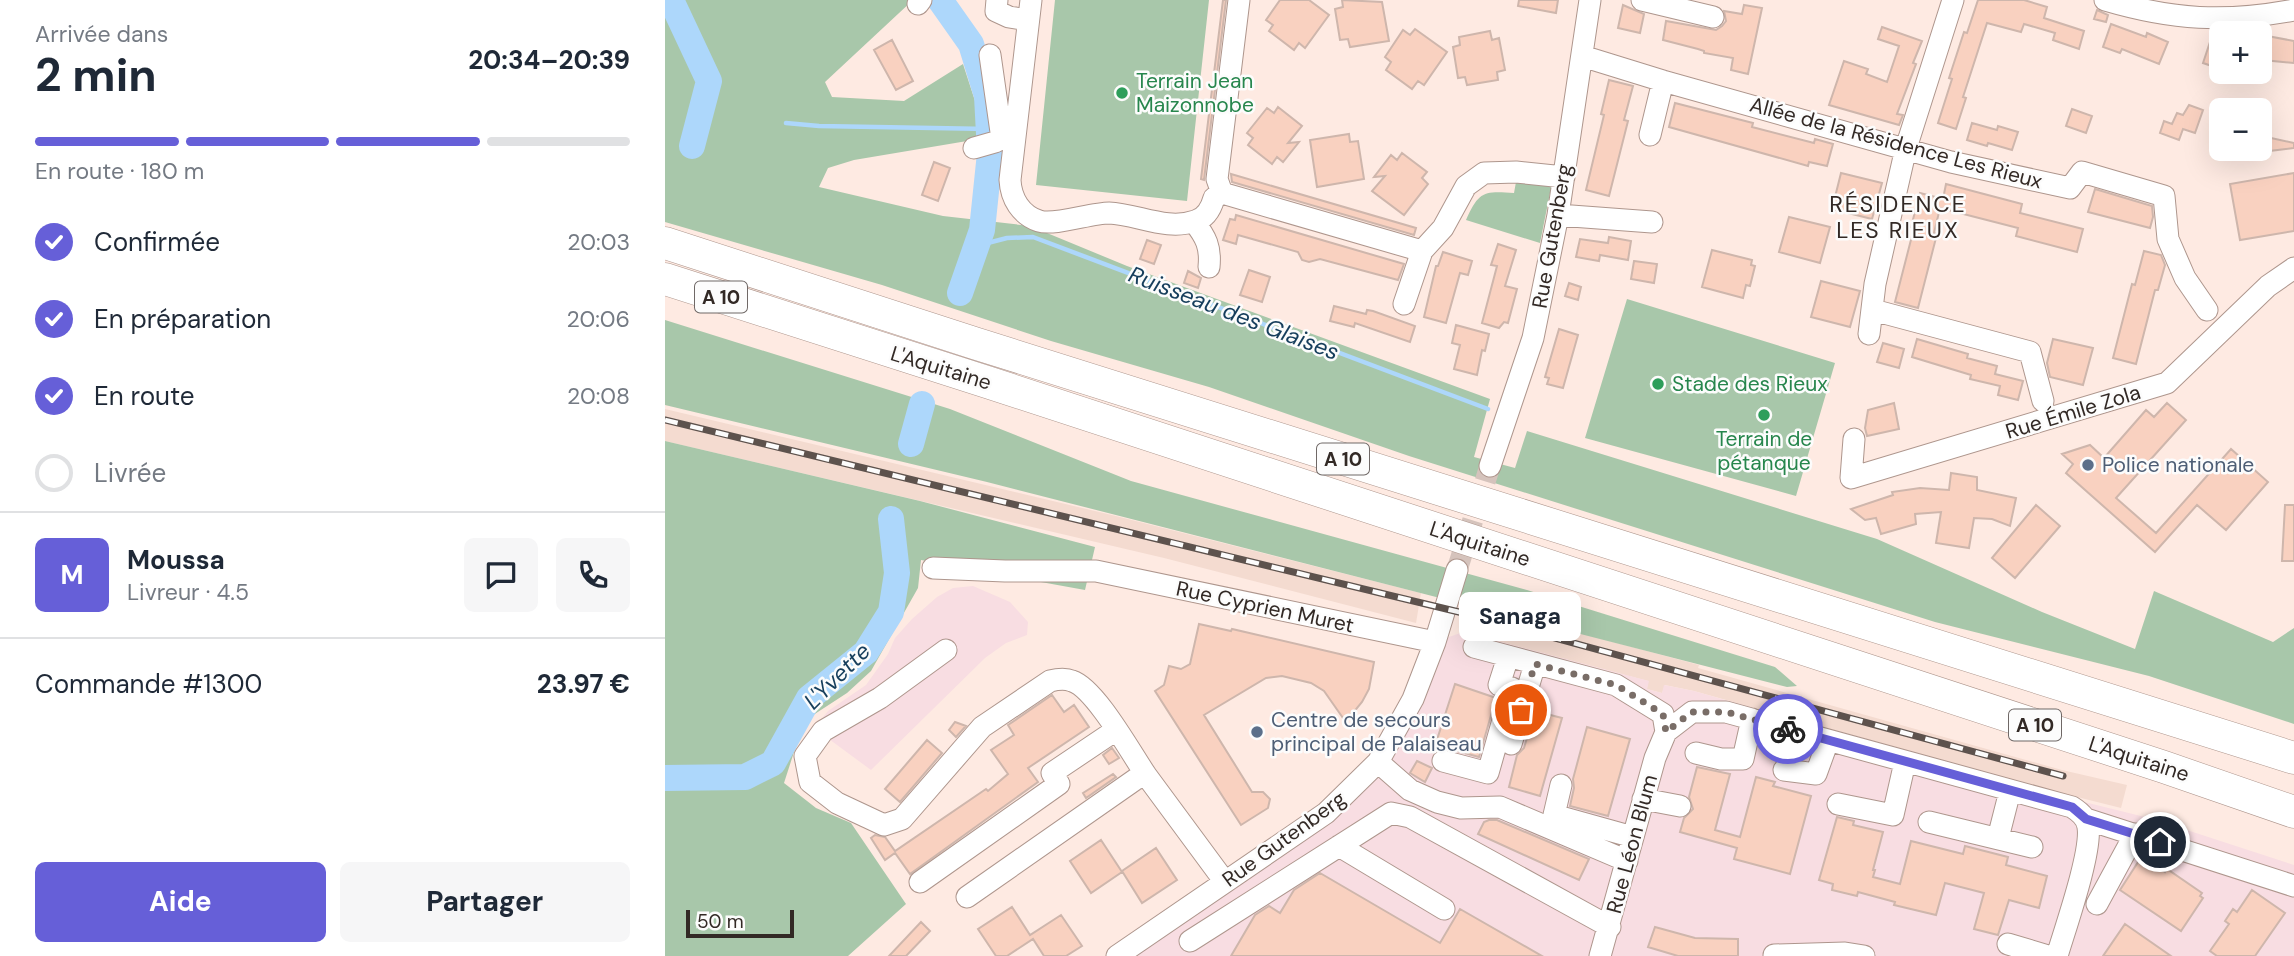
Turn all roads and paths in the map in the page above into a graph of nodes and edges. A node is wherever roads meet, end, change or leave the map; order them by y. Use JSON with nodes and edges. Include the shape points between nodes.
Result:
{"nodes":[{"id":1,"x":997,"y":0,"type":"edge"},
{"id":2,"x":1239,"y":0,"type":"edge"},
{"id":3,"x":1590,"y":0,"type":"edge"},
{"id":4,"x":1642,"y":0,"type":"edge"},
{"id":5,"x":1953,"y":0,"type":"edge"},
{"id":6,"x":2105,"y":0,"type":"edge"},
{"id":7,"x":1030,"y":10,"type":"edge"},
{"id":8,"x":2294,"y":10,"type":"edge"},
{"id":9,"x":1713,"y":17,"type":"dead end"},
{"id":10,"x":990,"y":55,"type":"dead end"},
{"id":11,"x":1583,"y":56,"type":"junction"},
{"id":12,"x":1663,"y":82,"type":"junction"},
{"id":13,"x":1650,"y":135,"type":"dead end"},
{"id":14,"x":993,"y":141,"type":"junction"},
{"id":15,"x":1906,"y":148,"type":"junction"},
{"id":16,"x":1564,"y":177,"type":"junction"},
{"id":17,"x":1222,"y":194,"type":"junction"},
{"id":18,"x":1557,"y":215,"type":"junction"},
{"id":19,"x":1194,"y":222,"type":"junction"},
{"id":20,"x":1652,"y":222,"type":"dead end"},
{"id":21,"x":665,"y":243,"type":"edge"},
{"id":22,"x":1422,"y":251,"type":"junction"},
{"id":23,"x":1209,"y":267,"type":"dead end"},
{"id":24,"x":2294,"y":268,"type":"edge"},
{"id":25,"x":665,"y":279,"type":"edge"},
{"id":26,"x":1404,"y":304,"type":"dead end"},
{"id":27,"x":1874,"y":310,"type":"junction"},
{"id":28,"x":2207,"y":310,"type":"dead end"},
{"id":29,"x":1869,"y":334,"type":"dead end"},
{"id":30,"x":2043,"y":401,"type":"dead end"},
{"id":31,"x":1854,"y":439,"type":"dead end"},
{"id":32,"x":1490,"y":466,"type":"tunnel mouth"},
{"id":33,"x":1427,"y":526,"type":"junction"},
{"id":34,"x":933,"y":568,"type":"dead end"},
{"id":35,"x":1457,"y":570,"type":"tunnel mouth"},
{"id":36,"x":1435,"y":642,"type":"junction"},
{"id":37,"x":1474,"y":647,"type":"dead end"},
{"id":38,"x":946,"y":650,"type":"dead end"},
{"id":39,"x":1508,"y":656,"type":"junction"},
{"id":40,"x":1535,"y":664,"type":"junction"},
{"id":41,"x":1752,"y":719,"type":"junction"},
{"id":42,"x":1116,"y":730,"type":"junction"},
{"id":43,"x":1666,"y":732,"type":"junction"},
{"id":44,"x":1828,"y":741,"type":"junction"},
{"id":45,"x":1696,"y":753,"type":"dead end"},
{"id":46,"x":1507,"y":756,"type":"dead end"},
{"id":47,"x":2294,"y":758,"type":"edge"},
{"id":48,"x":1443,"y":761,"type":"dead end"},
{"id":49,"x":1378,"y":762,"type":"junction"},
{"id":50,"x":1905,"y":762,"type":"junction"},
{"id":51,"x":1784,"y":770,"type":"dead end"},
{"id":52,"x":1146,"y":775,"type":"junction"},
{"id":53,"x":2294,"y":780,"type":"edge"},
{"id":54,"x":1561,"y":785,"type":"dead end"},
{"id":55,"x":2010,"y":790,"type":"junction"},
{"id":56,"x":1643,"y":799,"type":"junction"},
{"id":57,"x":1838,"y":804,"type":"dead end"},
{"id":58,"x":1680,"y":806,"type":"dead end"},
{"id":59,"x":2294,"y":812,"type":"edge"},
{"id":60,"x":2086,"y":819,"type":"junction"},
{"id":61,"x":1929,"y":822,"type":"dead end"},
{"id":62,"x":2135,"y":834,"type":"junction"},
{"id":63,"x":1633,"y":837,"type":"junction"},
{"id":64,"x":1998,"y":838,"type":"junction"},
{"id":65,"x":1339,"y":846,"type":"junction"},
{"id":66,"x":2032,"y":847,"type":"dead end"},
{"id":67,"x":1627,"y":861,"type":"junction"},
{"id":68,"x":920,"y":882,"type":"dead end"},
{"id":69,"x":1225,"y":882,"type":"junction"},
{"id":70,"x":2294,"y":886,"type":"edge"},
{"id":71,"x":967,"y":897,"type":"dead end"},
{"id":72,"x":2097,"y":904,"type":"dead end"},
{"id":73,"x":1444,"y":909,"type":"dead end"},
{"id":74,"x":1610,"y":926,"type":"junction"},
{"id":75,"x":1190,"y":941,"type":"dead end"},
{"id":76,"x":2008,"y":944,"type":"dead end"},
{"id":77,"x":1774,"y":955,"type":"edge"},
{"id":78,"x":1117,"y":956,"type":"edge"},
{"id":79,"x":1600,"y":956,"type":"edge"},
{"id":80,"x":1864,"y":956,"type":"edge"},
{"id":81,"x":2048,"y":956,"type":"edge"},
{"id":82,"x":2057,"y":956,"type":"edge"}],
"edges":[{"from":1,"to":7,"type":"street","via":[[996,11],[1009,17]]},
{"from":2,"to":17,"type":"street","via":[[1217,179]]},
{"from":3,"to":11,"type":"street","name":"Rue Gutenberg"},
{"from":4,"to":9,"type":"street"},
{"from":5,"to":15,"type":"street"},
{"from":6,"to":8,"type":"street","via":[[2151,12],[2210,19],[2253,18]]},
{"from":7,"to":14,"type":"street","via":[[1025,45]]},
{"from":10,"to":14,"type":"street"},
{"from":11,"to":12,"type":"street","name":"Allée de la Résidence Les Rieux"},
{"from":11,"to":16,"type":"street","name":"Rue Gutenberg"},
{"from":12,"to":13,"type":"street"},
{"from":12,"to":15,"type":"street","name":"Allée de la Résidence Les Rieux"},
{"from":14,"to":19,"type":"street","via":[[1011,195],[1028,216],[1042,223],[1107,213],[1166,223]]},
{"from":15,"to":27,"type":"street","via":[[1875,284]]},
{"from":15,"to":28,"type":"street","name":"Allée de la Résidence Les Rieux","via":[[2070,188],[2083,172],[2164,196],[2168,239],[2185,278]]},
{"from":16,"to":18,"type":"street","name":"Rue Gutenberg"},
{"from":16,"to":22,"type":"street","via":[[1484,173],[1466,186],[1443,228]]},
{"from":17,"to":19,"type":"street","via":[[1214,198],[1210,211]]},
{"from":17,"to":22,"type":"street"},
{"from":18,"to":20,"type":"street"},
{"from":18,"to":32,"type":"street","name":"Rue Gutenberg","via":[[1533,338]]},
{"from":19,"to":23,"type":"street","via":[[1207,237]]},
{"from":21,"to":47,"type":"highway","number":"A 10"},
{"from":22,"to":26,"type":"street"},
{"from":24,"to":31,"type":"street","name":"Rue Émile Zola","via":[[2268,286],[2167,383],[1851,478]]},
{"from":25,"to":33,"type":"highway","name":"L'Aquitaine","number":"A 10"},
{"from":27,"to":29,"type":"street"},
{"from":27,"to":30,"type":"street","via":[[2030,352]]},
{"from":33,"to":53,"type":"highway","via":[[1464,529],[1756,611]]},
{"from":33,"to":59,"type":"highway","name":"L'Aquitaine","number":"A 10"},
{"from":34,"to":36,"type":"street","name":"Rue Cyprien Muret","via":[[1096,571]]},
{"from":35,"to":36,"type":"street","name":"Rue Gutenberg"},
{"from":36,"to":49,"type":"street","name":"Rue Gutenberg","via":[[1413,699]]},
{"from":37,"to":39,"type":"street"},
{"from":38,"to":42,"type":"street","via":[[880,698],[823,731],[805,756],[810,782],[837,803],[891,825],[902,819],[982,727],[1059,679],[1085,689]]},
{"from":39,"to":40,"type":"street"},
{"from":39,"to":48,"type":"street","via":[[1499,685],[1512,688],[1488,773]]},
{"from":40,"to":43,"type":"street","via":[[1616,685],[1663,714]]},
{"from":40,"to":46,"type":"street"},
{"from":41,"to":43,"type":"street","via":[[1726,712],[1692,712]]},
{"from":41,"to":44,"type":"street"},
{"from":41,"to":45,"type":"street","via":[[1743,759]]},
{"from":42,"to":52,"type":"street"},
{"from":42,"to":68,"type":"street","via":[[1052,774],[1059,784]]},
{"from":43,"to":56,"type":"street","name":"Rue Léon Blum"},
{"from":44,"to":50,"type":"street"},
{"from":44,"to":51,"type":"street","via":[[1816,775]]},
{"from":49,"to":67,"type":"street","via":[[1410,790],[1437,802],[1461,808],[1500,807]]},
{"from":49,"to":69,"type":"street","name":"Rue Gutenberg","via":[[1326,813]]},
{"from":50,"to":55,"type":"street"},
{"from":50,"to":57,"type":"street","via":[[1893,815]]},
{"from":52,"to":69,"type":"street"},
{"from":52,"to":71,"type":"street"},
{"from":54,"to":63,"type":"street","via":[[1554,815]]},
{"from":55,"to":60,"type":"street","via":[[2072,807]]},
{"from":55,"to":64,"type":"street"},
{"from":56,"to":58,"type":"street"},
{"from":56,"to":63,"type":"street","name":"Rue Léon Blum"},
{"from":60,"to":62,"type":"street"},
{"from":60,"to":82,"type":"street","via":[[2086,852]]},
{"from":61,"to":64,"type":"street"},
{"from":62,"to":70,"type":"street"},
{"from":62,"to":72,"type":"street"},
{"from":63,"to":67,"type":"street","name":"Rue Léon Blum"},
{"from":64,"to":66,"type":"street"},
{"from":65,"to":73,"type":"street"},
{"from":65,"to":74,"type":"street","via":[[1391,813],[1410,817]]},
{"from":65,"to":75,"type":"street"},
{"from":67,"to":74,"type":"street","name":"Rue Léon Blum"},
{"from":69,"to":78,"type":"street","name":"Rue Gutenberg"},
{"from":74,"to":79,"type":"street","name":"Rue Léon Blum"},
{"from":76,"to":81,"type":"street"},
{"from":77,"to":80,"type":"street"}]}
